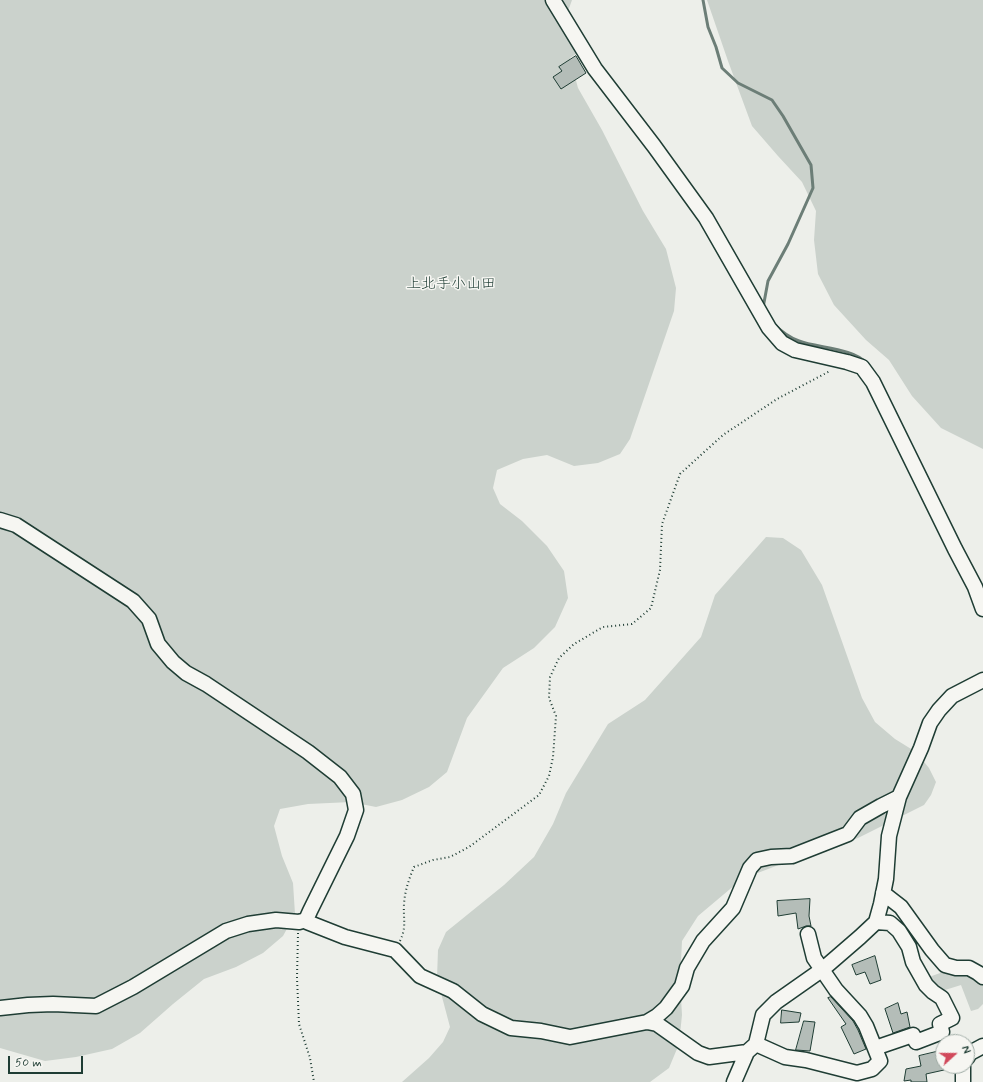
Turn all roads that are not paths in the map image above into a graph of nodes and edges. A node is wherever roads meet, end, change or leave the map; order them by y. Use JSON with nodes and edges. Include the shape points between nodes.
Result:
{"nodes":[{"id":1,"x":553,"y":0,"type":"edge"},
{"id":2,"x":0,"y":520,"type":"edge"},
{"id":3,"x":983,"y":609,"type":"edge"},
{"id":4,"x":983,"y":680,"type":"edge"},
{"id":5,"x":899,"y":797,"type":"junction"},
{"id":6,"x":884,"y":893,"type":"junction"},
{"id":7,"x":306,"y":921,"type":"junction"},
{"id":8,"x":876,"y":922,"type":"junction"},
{"id":9,"x":808,"y":934,"type":"dead end"},
{"id":10,"x":822,"y":969,"type":"junction"},
{"id":11,"x":983,"y":977,"type":"edge"},
{"id":12,"x":0,"y":1008,"type":"edge"},
{"id":13,"x":647,"y":1022,"type":"junction"},
{"id":14,"x":752,"y":1048,"type":"junction"},
{"id":15,"x":874,"y":1048,"type":"junction"},
{"id":16,"x":734,"y":1082,"type":"edge"}],
"edges":[{"from":1,"to":3,"type":"street","via":[[595,69],[706,218],[769,328],[782,343],[795,350],[862,367],[873,382],[975,587]]},
{"from":2,"to":7,"type":"street","via":[[16,525],[133,601],[149,619],[158,644],[173,662],[308,752],[340,777],[353,794],[356,810],[347,836]]},
{"from":4,"to":5,"type":"street","via":[[952,696],[939,710],[930,723]]},
{"from":5,"to":6,"type":"street","via":[[889,836]]},
{"from":5,"to":13,"type":"street","via":[[860,818],[848,834],[792,856],[757,860],[750,868],[732,908],[702,941],[687,968],[682,986],[666,1008]]},
{"from":6,"to":8,"type":"street"},
{"from":6,"to":11,"type":"street","via":[[900,907],[945,965],[969,968]]},
{"from":7,"to":12,"type":"street","via":[[276,920],[248,924],[226,931],[96,1006],[40,1005]]},
{"from":7,"to":13,"type":"street","via":[[345,936],[396,950],[420,976],[453,991],[482,1014],[511,1028],[570,1037]]},
{"from":8,"to":10,"type":"street"},
{"from":8,"to":15,"type":"street","via":[[890,923],[900,931],[926,984],[932,992],[942,998],[952,1018],[940,1024],[942,1032],[916,1042],[913,1035]]},
{"from":9,"to":10,"type":"street","via":[[814,958]]},
{"from":10,"to":14,"type":"street","via":[[776,1002],[763,1015]]},
{"from":10,"to":15,"type":"street","via":[[836,990],[860,1016]]},
{"from":13,"to":14,"type":"street","via":[[657,1024],[698,1053],[709,1057]]},
{"from":14,"to":15,"type":"street","via":[[858,1073],[872,1069],[880,1061]]},
{"from":14,"to":16,"type":"street"}]}
